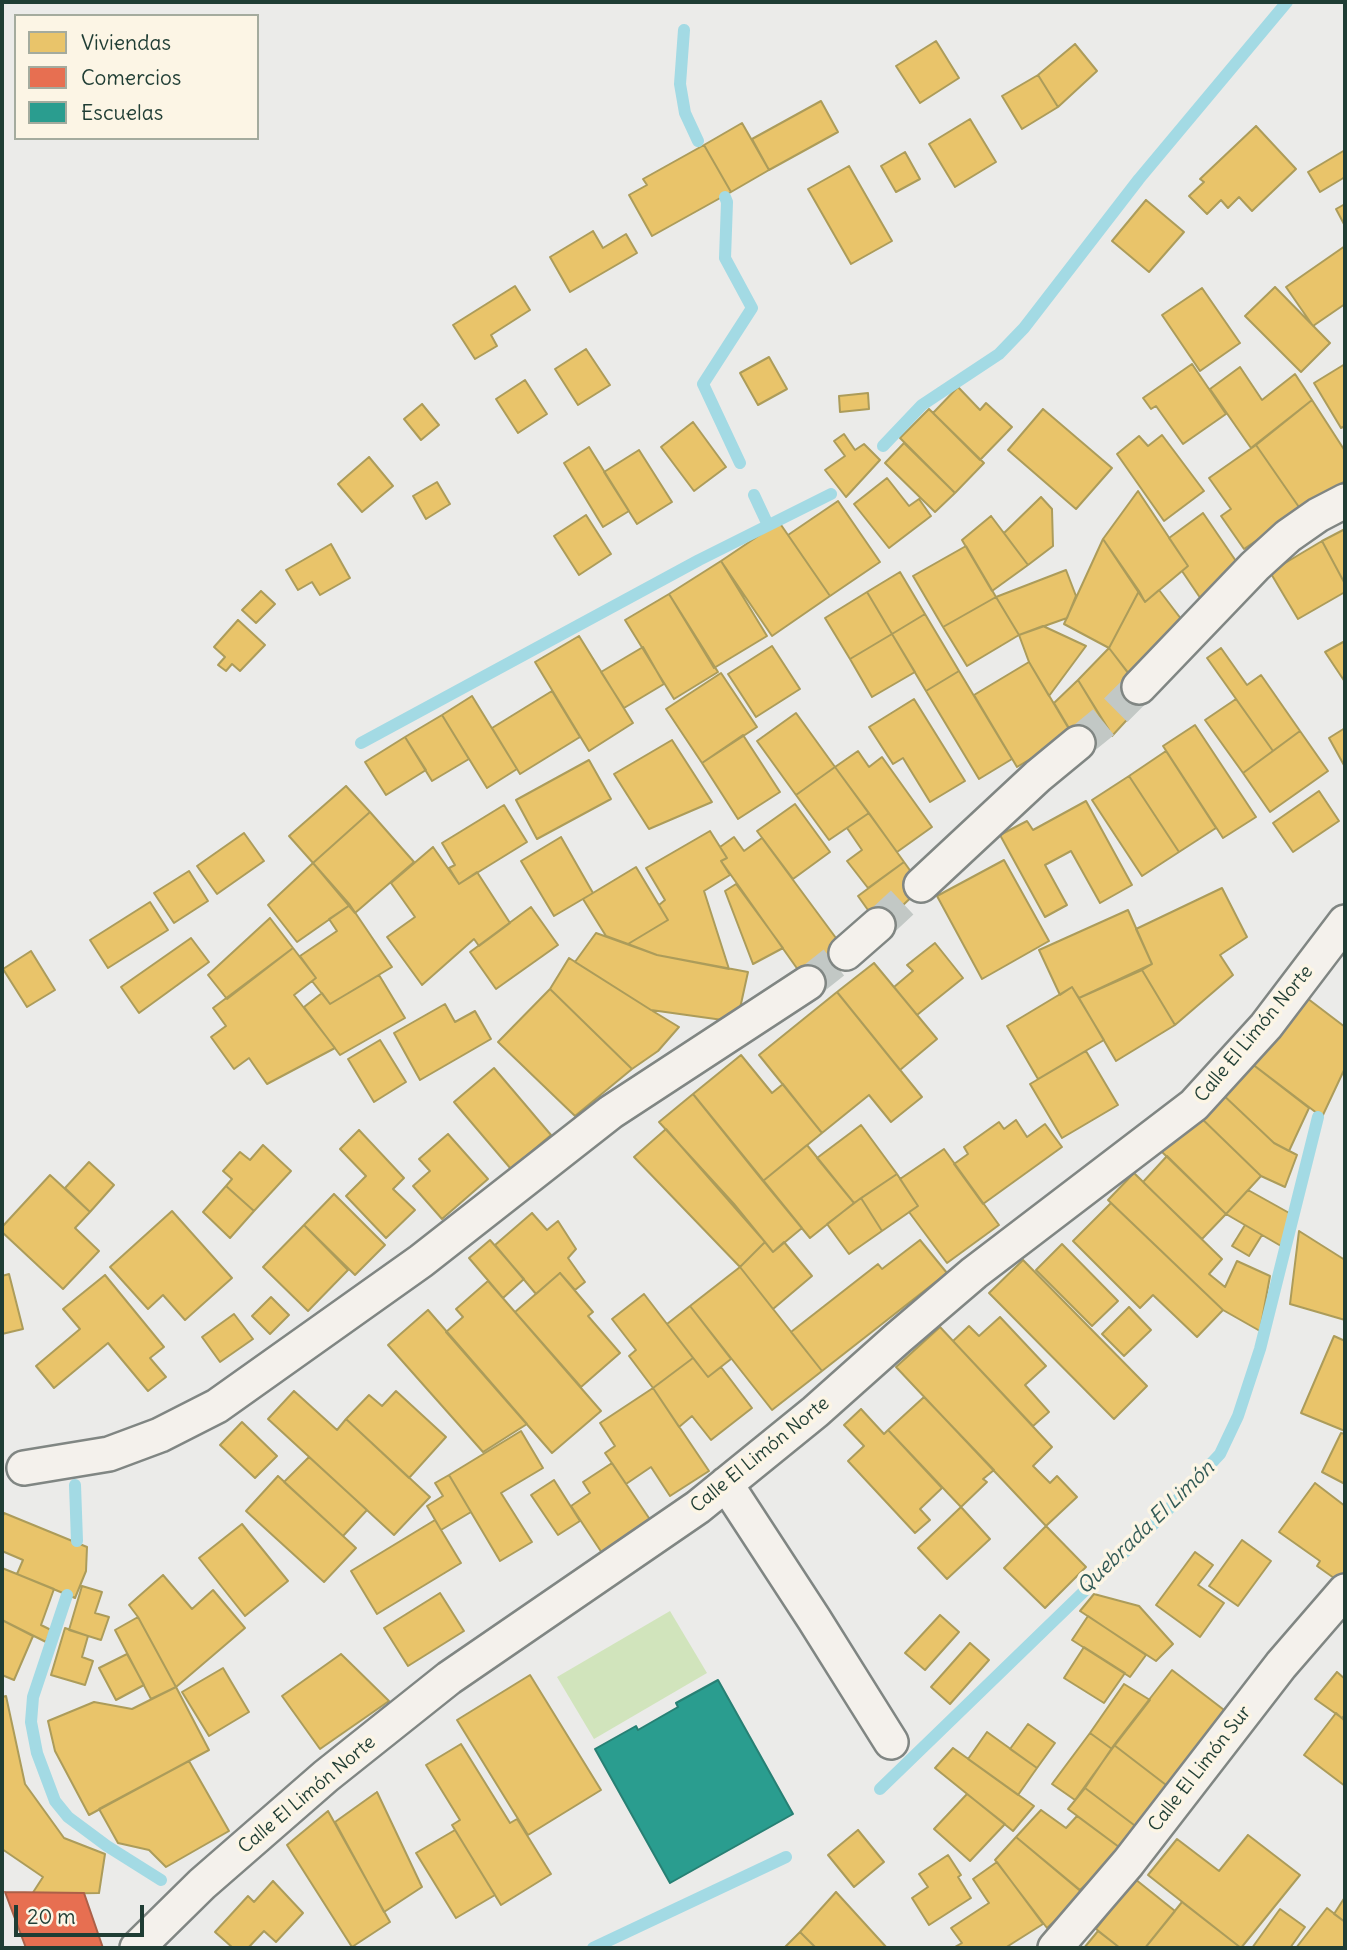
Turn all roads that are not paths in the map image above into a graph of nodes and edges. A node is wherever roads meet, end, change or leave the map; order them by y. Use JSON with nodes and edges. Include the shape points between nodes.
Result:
{"nodes":[{"id":1,"x":1345,"y":502,"type":"edge"},
{"id":2,"x":1139,"y":687,"type":"tunnel mouth"},
{"id":3,"x":1078,"y":743,"type":"tunnel mouth"},
{"id":4,"x":921,"y":885,"type":"tunnel mouth"},
{"id":5,"x":1345,"y":922,"type":"edge"},
{"id":6,"x":878,"y":925,"type":"tunnel mouth"},
{"id":7,"x":846,"y":953,"type":"tunnel mouth"},
{"id":8,"x":808,"y":983,"type":"tunnel mouth"},
{"id":9,"x":24,"y":1468,"type":"dead end"},
{"id":10,"x":726,"y":1484,"type":"junction"},
{"id":11,"x":1345,"y":1591,"type":"edge"},
{"id":12,"x":891,"y":1742,"type":"dead end"},
{"id":13,"x":1063,"y":1939,"type":"edge"},
{"id":14,"x":138,"y":1948,"type":"edge"},
{"id":15,"x":1030,"y":1948,"type":"edge"}],
"edges":[{"from":1,"to":2,"type":"street","via":[[1318,515],[1255,566]]},
{"from":3,"to":4,"type":"street"},
{"from":5,"to":10,"type":"street","name":"Calle El Limón Norte","via":[[1266,1026],[1194,1105],[974,1273]]},
{"from":6,"to":7,"type":"street"},
{"from":8,"to":9,"type":"street","via":[[611,1112],[421,1261],[217,1406],[109,1454]]},
{"from":10,"to":12,"type":"street"},
{"from":10,"to":14,"type":"street","name":"Calle El Limón Norte","via":[[449,1678],[326,1776],[202,1884]]},
{"from":11,"to":13,"type":"street","name":"Calle El Limón Sur","via":[[1280,1665],[1128,1863]]},
{"from":13,"to":15,"type":"street"}]}
